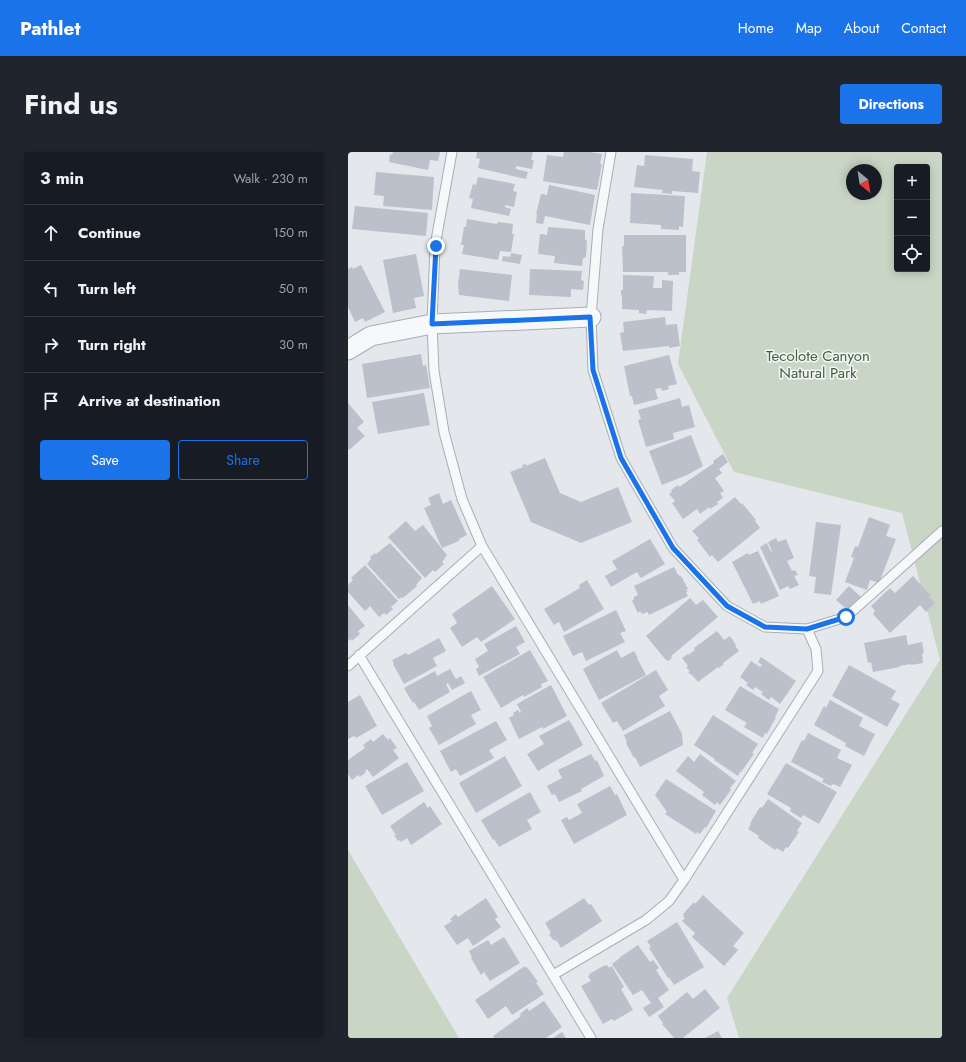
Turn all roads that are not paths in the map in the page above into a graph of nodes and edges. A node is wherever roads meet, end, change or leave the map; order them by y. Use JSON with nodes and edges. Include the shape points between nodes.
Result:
{"nodes":[{"id":1,"x":452,"y":152,"type":"edge"},
{"id":2,"x":611,"y":152,"type":"edge"},
{"id":3,"x":590,"y":317,"type":"junction"},
{"id":4,"x":432,"y":324,"type":"junction"},
{"id":5,"x":348,"y":350,"type":"edge"},
{"id":6,"x":942,"y":531,"type":"edge"},
{"id":7,"x":482,"y":546,"type":"junction"},
{"id":8,"x":807,"y":629,"type":"junction"},
{"id":9,"x":359,"y":655,"type":"junction"},
{"id":10,"x":348,"y":666,"type":"edge"},
{"id":11,"x":684,"y":880,"type":"junction"},
{"id":12,"x":553,"y":975,"type":"junction"},
{"id":13,"x":591,"y":1038,"type":"edge"}],
"edges":[{"from":1,"to":4,"type":"lane","via":[[436,246]]},
{"from":2,"to":3,"type":"lane","via":[[598,229]]},
{"from":3,"to":4,"type":"street"},
{"from":3,"to":8,"type":"lane","via":[[593,370],[621,458],[673,548],[727,606],[765,627]]},
{"from":4,"to":5,"type":"street","via":[[371,336]]},
{"from":4,"to":7,"type":"lane","via":[[434,371],[444,432],[462,499]]},
{"from":6,"to":8,"type":"lane","via":[[846,617]]},
{"from":7,"to":9,"type":"lane"},
{"from":7,"to":11,"type":"lane"},
{"from":8,"to":11,"type":"lane","via":[[816,649],[818,671]]},
{"from":9,"to":10,"type":"lane"},
{"from":9,"to":12,"type":"lane"},
{"from":11,"to":12,"type":"lane","via":[[669,901],[646,920]]},
{"from":12,"to":13,"type":"lane"}]}
